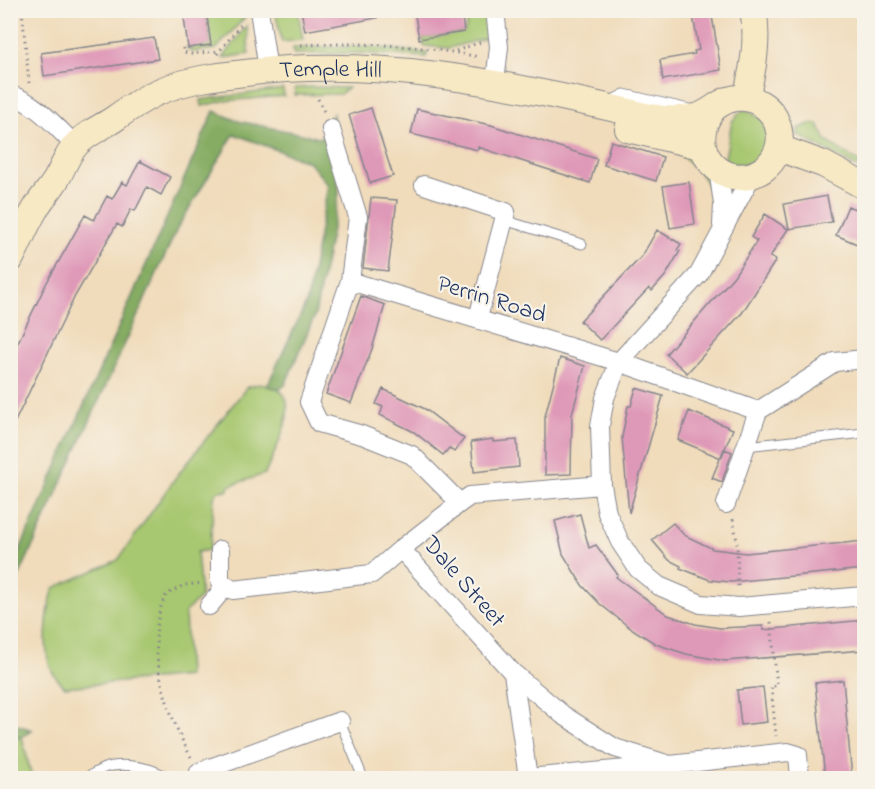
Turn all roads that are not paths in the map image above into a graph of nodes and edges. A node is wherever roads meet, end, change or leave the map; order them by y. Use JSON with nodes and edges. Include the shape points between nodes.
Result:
{"nodes":[{"id":1,"x":495,"y":10,"type":"edge"},
{"id":2,"x":753,"y":10,"type":"edge"},
{"id":3,"x":252,"y":14,"type":"edge"},
{"id":4,"x":268,"y":70,"type":"junction"},
{"id":5,"x":495,"y":82,"type":"junction"},
{"id":6,"x":10,"y":95,"type":"edge"},
{"id":7,"x":746,"y":98,"type":"junction"},
{"id":8,"x":601,"y":106,"type":"junction"},
{"id":9,"x":706,"y":112,"type":"junction"},
{"id":10,"x":331,"y":129,"type":"dead end"},
{"id":11,"x":75,"y":145,"type":"junction"},
{"id":12,"x":701,"y":146,"type":"junction"},
{"id":13,"x":779,"y":148,"type":"junction"},
{"id":14,"x":718,"y":168,"type":"junction"},
{"id":15,"x":752,"y":175,"type":"junction"},
{"id":16,"x":424,"y":185,"type":"dead end"},
{"id":17,"x":864,"y":186,"type":"edge"},
{"id":18,"x":504,"y":220,"type":"junction"},
{"id":19,"x":722,"y":227,"type":"junction"},
{"id":20,"x":582,"y":244,"type":"dead end"},
{"id":21,"x":10,"y":260,"type":"edge"},
{"id":22,"x":350,"y":281,"type":"junction"},
{"id":23,"x":478,"y":318,"type":"junction"},
{"id":24,"x":864,"y":359,"type":"edge"},
{"id":25,"x":619,"y":362,"type":"junction"},
{"id":26,"x":758,"y":411,"type":"junction"},
{"id":27,"x":864,"y":433,"type":"edge"},
{"id":28,"x":746,"y":446,"type":"junction"},
{"id":29,"x":602,"y":485,"type":"junction"},
{"id":30,"x":460,"y":503,"type":"junction"},
{"id":31,"x":726,"y":504,"type":"dead end"},
{"id":32,"x":401,"y":549,"type":"junction"},
{"id":33,"x":220,"y":550,"type":"dead end"},
{"id":34,"x":223,"y":585,"type":"junction"},
{"id":35,"x":864,"y":596,"type":"edge"},
{"id":36,"x":209,"y":606,"type":"dead end"},
{"id":37,"x":513,"y":673,"type":"junction"},
{"id":38,"x":340,"y":721,"type":"joint"},
{"id":39,"x":670,"y":765,"type":"junction"},
{"id":40,"x":200,"y":772,"type":"dead end"},
{"id":41,"x":85,"y":778,"type":"edge"},
{"id":42,"x":169,"y":778,"type":"edge"},
{"id":43,"x":363,"y":778,"type":"edge"},
{"id":44,"x":528,"y":778,"type":"edge"},
{"id":45,"x":800,"y":778,"type":"edge"}],
"edges":[{"from":1,"to":5,"type":"street"},
{"from":2,"to":7,"type":"street","via":[[756,27]]},
{"from":3,"to":4,"type":"street"},
{"from":4,"to":5,"type":"street","name":"Temple Hill","via":[[372,68]]},
{"from":4,"to":11,"type":"street","name":"Temple Hill","via":[[209,77],[160,91]]},
{"from":5,"to":8,"type":"street","name":"Temple Hill"},
{"from":6,"to":11,"type":"street","via":[[20,97],[39,111]]},
{"from":7,"to":9,"type":"street","name":"Temple Hill","via":[[730,99]]},
{"from":7,"to":13,"type":"street","via":[[766,107],[775,117]]},
{"from":8,"to":9,"type":"street","name":"Temple Hill","via":[[662,120]]},
{"from":8,"to":12,"type":"street","via":[[620,126]]},
{"from":9,"to":12,"type":"street"},
{"from":10,"to":22,"type":"street","via":[[357,217]]},
{"from":11,"to":21,"type":"street","via":[[36,207]]},
{"from":12,"to":14,"type":"street"},
{"from":13,"to":15,"type":"street","via":[[771,162]]},
{"from":13,"to":17,"type":"street","via":[[823,164]]},
{"from":14,"to":15,"type":"street","via":[[733,176]]},
{"from":14,"to":19,"type":"street"},
{"from":15,"to":19,"type":"street"},
{"from":16,"to":18,"type":"street","via":[[506,212]]},
{"from":18,"to":20,"type":"lane"},
{"from":18,"to":23,"type":"street"},
{"from":19,"to":25,"type":"street","via":[[699,274]]},
{"from":22,"to":23,"type":"street","name":"Perrin Road"},
{"from":22,"to":30,"type":"street","via":[[309,402],[319,423],[412,455]]},
{"from":23,"to":25,"type":"street","name":"Perrin Road"},
{"from":24,"to":26,"type":"street","via":[[835,362]]},
{"from":25,"to":26,"type":"street","name":"Perrin Road"},
{"from":25,"to":29,"type":"street","via":[[605,398],[600,426]]},
{"from":26,"to":28,"type":"street"},
{"from":27,"to":28,"type":"lane"},
{"from":28,"to":31,"type":"street"},
{"from":29,"to":30,"type":"street","via":[[470,496]]},
{"from":29,"to":35,"type":"street","via":[[607,513],[620,543],[638,568],[658,586],[682,598],[725,608]]},
{"from":30,"to":32,"type":"street","name":"Dale Street"},
{"from":32,"to":34,"type":"street","via":[[372,574],[233,590]]},
{"from":32,"to":37,"type":"street","name":"Dale Street"},
{"from":33,"to":34,"type":"street"},
{"from":34,"to":36,"type":"street"},
{"from":37,"to":39,"type":"street","name":"Dale Street","via":[[563,715],[615,748]]},
{"from":37,"to":44,"type":"street","name":"Dale Street"},
{"from":38,"to":40,"type":"street"},
{"from":38,"to":43,"type":"lane"},
{"from":39,"to":44,"type":"street","name":"Dale Street"},
{"from":39,"to":45,"type":"street","name":"Dale Street","via":[[777,753],[798,755]]},
{"from":41,"to":42,"type":"lane","via":[[106,767],[127,766],[155,770]]}]}
